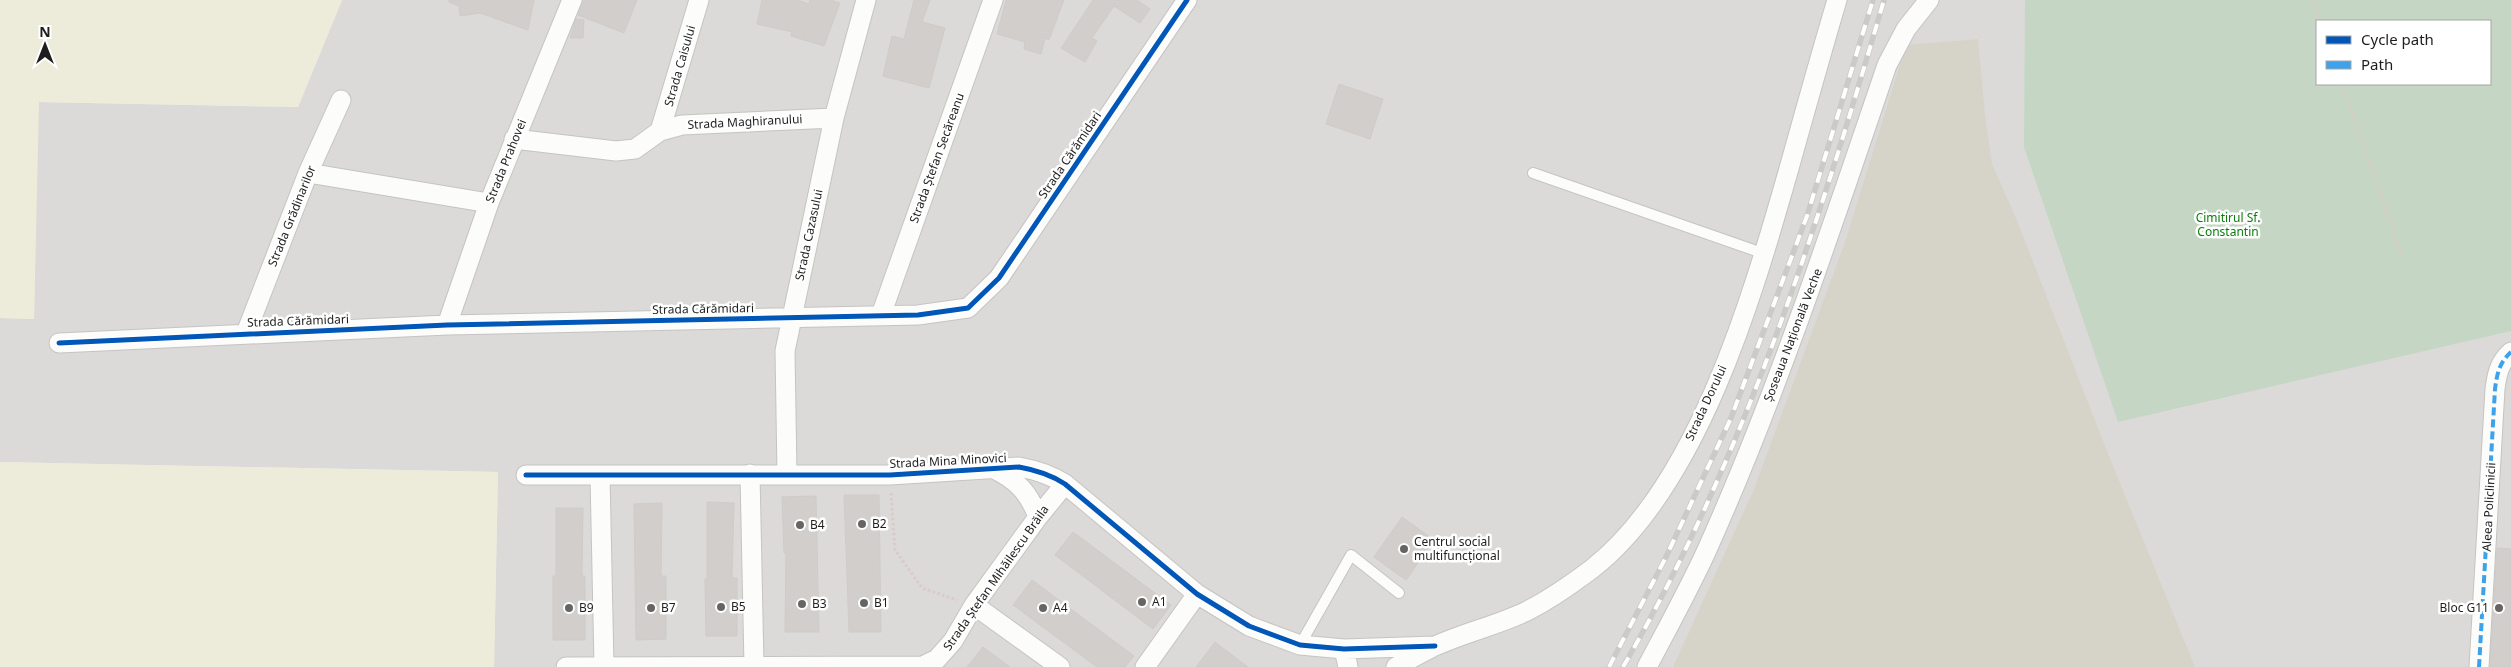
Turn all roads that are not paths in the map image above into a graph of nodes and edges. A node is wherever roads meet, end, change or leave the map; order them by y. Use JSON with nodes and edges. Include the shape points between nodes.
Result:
{"nodes":[{"id":1,"x":572,"y":0,"type":"edge"},
{"id":2,"x":699,"y":0,"type":"edge"},
{"id":3,"x":866,"y":0,"type":"edge"},
{"id":4,"x":994,"y":0,"type":"edge"},
{"id":5,"x":1187,"y":0,"type":"edge"},
{"id":6,"x":1837,"y":0,"type":"edge"},
{"id":7,"x":1929,"y":0,"type":"edge"},
{"id":8,"x":341,"y":100,"type":"dead end"},
{"id":9,"x":834,"y":118,"type":"junction"},
{"id":10,"x":660,"y":131,"type":"junction"},
{"id":11,"x":514,"y":139,"type":"junction"},
{"id":12,"x":308,"y":173,"type":"junction"},
{"id":13,"x":1533,"y":173,"type":"dead end"},
{"id":14,"x":489,"y":203,"type":"junction"},
{"id":15,"x":1765,"y":254,"type":"junction"},
{"id":16,"x":881,"y":315,"type":"junction"},
{"id":17,"x":792,"y":317,"type":"junction"},
{"id":18,"x":447,"y":325,"type":"junction"},
{"id":19,"x":246,"y":333,"type":"junction"},
{"id":20,"x":59,"y":343,"type":"dead end"},
{"id":21,"x":2511,"y":352,"type":"edge"},
{"id":22,"x":994,"y":469,"type":"junction"},
{"id":23,"x":750,"y":474,"type":"junction"},
{"id":24,"x":787,"y":474,"type":"junction"},
{"id":25,"x":600,"y":475,"type":"junction"},
{"id":26,"x":526,"y":476,"type":"dead end"},
{"id":27,"x":1065,"y":484,"type":"junction"},
{"id":28,"x":1038,"y":517,"type":"junction"},
{"id":29,"x":1399,"y":593,"type":"dead end"},
{"id":30,"x":1197,"y":594,"type":"junction"},
{"id":31,"x":974,"y":605,"type":"junction"},
{"id":32,"x":1300,"y":645,"type":"junction"},
{"id":33,"x":1435,"y":646,"type":"junction"},
{"id":34,"x":1346,"y":658,"type":"edge"},
{"id":35,"x":754,"y":665,"type":"junction"},
{"id":36,"x":604,"y":666,"type":"edge"},
{"id":37,"x":814,"y":666,"type":"edge"},
{"id":38,"x":922,"y":666,"type":"edge"},
{"id":39,"x":566,"y":667,"type":"edge"},
{"id":40,"x":575,"y":667,"type":"edge"},
{"id":41,"x":1060,"y":667,"type":"edge"},
{"id":42,"x":1145,"y":667,"type":"edge"},
{"id":43,"x":1396,"y":667,"type":"edge"},
{"id":44,"x":1647,"y":667,"type":"edge"},
{"id":45,"x":2479,"y":667,"type":"edge"}],
"edges":[{"from":1,"to":11,"type":"street","name":"Strada Prahovei"},
{"from":2,"to":10,"type":"street","name":"Strada Caisului"},
{"from":3,"to":9,"type":"street","name":"Strada Cazasului"},
{"from":4,"to":16,"type":"street","name":"Strada Ștefan Secăreanu"},
{"from":5,"to":16,"type":"street","name":"Strada Cărămidari","via":[[999,278],[968,308],[918,315]]},
{"from":6,"to":15,"type":"street","name":"Strada Dorului"},
{"from":7,"to":44,"type":"street","name":"Șoseaua Națională Veche","via":[[1896,44],[1887,65],[1806,301],[1767,403],[1705,553]]},
{"from":8,"to":12,"type":"street","name":"Strada Grădinarilor"},
{"from":9,"to":10,"type":"street","name":"Strada Maghiranului","via":[[682,125]]},
{"from":9,"to":17,"type":"street","name":"Strada Cazasului"},
{"from":10,"to":11,"type":"street","name":"Strada Maghiranului","via":[[635,149],[616,151]]},
{"from":11,"to":14,"type":"street","name":"Strada Prahovei"},
{"from":12,"to":14,"type":"street"},
{"from":12,"to":19,"type":"street","name":"Strada Grădinarilor"},
{"from":13,"to":15,"type":"lane"},
{"from":14,"to":18,"type":"street","name":"Strada Prahovei"},
{"from":15,"to":33,"type":"street","name":"Strada Dorului","via":[[1739,330],[1710,398],[1678,461],[1636,526],[1615,549],[1558,592],[1524,612]]},
{"from":16,"to":17,"type":"street","name":"Strada Cărămidari"},
{"from":17,"to":18,"type":"street","name":"Strada Cărămidari"},
{"from":17,"to":24,"type":"street","name":"Strada Cazasului","via":[[785,351]]},
{"from":18,"to":19,"type":"street","name":"Strada Cărămidari"},
{"from":19,"to":20,"type":"street","name":"Strada Cărămidari"},
{"from":21,"to":45,"type":"street","name":"Aleea Policlinicii","via":[[2503,359],[2497,372],[2495,389]]},
{"from":22,"to":24,"type":"street","name":"Strada Mina Minovici"},
{"from":22,"to":27,"type":"street","name":"Strada Mina Minovici","via":[[1019,467],[1034,470],[1050,474]]},
{"from":22,"to":28,"type":"street","via":[[1022,487]]},
{"from":23,"to":24,"type":"street","name":"Strada Mina Minovici"},
{"from":23,"to":25,"type":"street","name":"Strada Mina Minovici"},
{"from":23,"to":35,"type":"street"},
{"from":25,"to":26,"type":"street","name":"Strada Mina Minovici"},
{"from":25,"to":36,"type":"street"},
{"from":27,"to":28,"type":"street","name":"Strada Ștefan Mihăilescu Brăila"},
{"from":27,"to":30,"type":"street","name":"Strada Mina Minovici"},
{"from":28,"to":31,"type":"street","name":"Strada Ștefan Mihăilescu Brăila"},
{"from":29,"to":32,"type":"lane","via":[[1351,555]]},
{"from":30,"to":32,"type":"street","name":"Strada Mina Minovici","via":[[1249,626]]},
{"from":30,"to":42,"type":"street"},
{"from":31,"to":38,"type":"street","name":"Strada Ștefan Mihăilescu Brăila","via":[[953,641],[937,659]]},
{"from":31,"to":41,"type":"street"},
{"from":32,"to":34,"type":"street","name":"Strada Mina Minovici"},
{"from":33,"to":34,"type":"street","name":"Strada Mina Minovici"},
{"from":33,"to":43,"type":"street","name":"Strada Dorului"},
{"from":35,"to":36,"type":"street","name":"Strada Ștefan Mihăilescu Brăila"},
{"from":35,"to":37,"type":"street","name":"Strada Ștefan Mihăilescu Brăila"},
{"from":36,"to":40,"type":"street","name":"Strada Ștefan Mihăilescu Brăila"},
{"from":37,"to":38,"type":"street","name":"Strada Ștefan Mihăilescu Brăila"},
{"from":39,"to":40,"type":"street","name":"Strada Ștefan Mihăilescu Brăila"}]}
